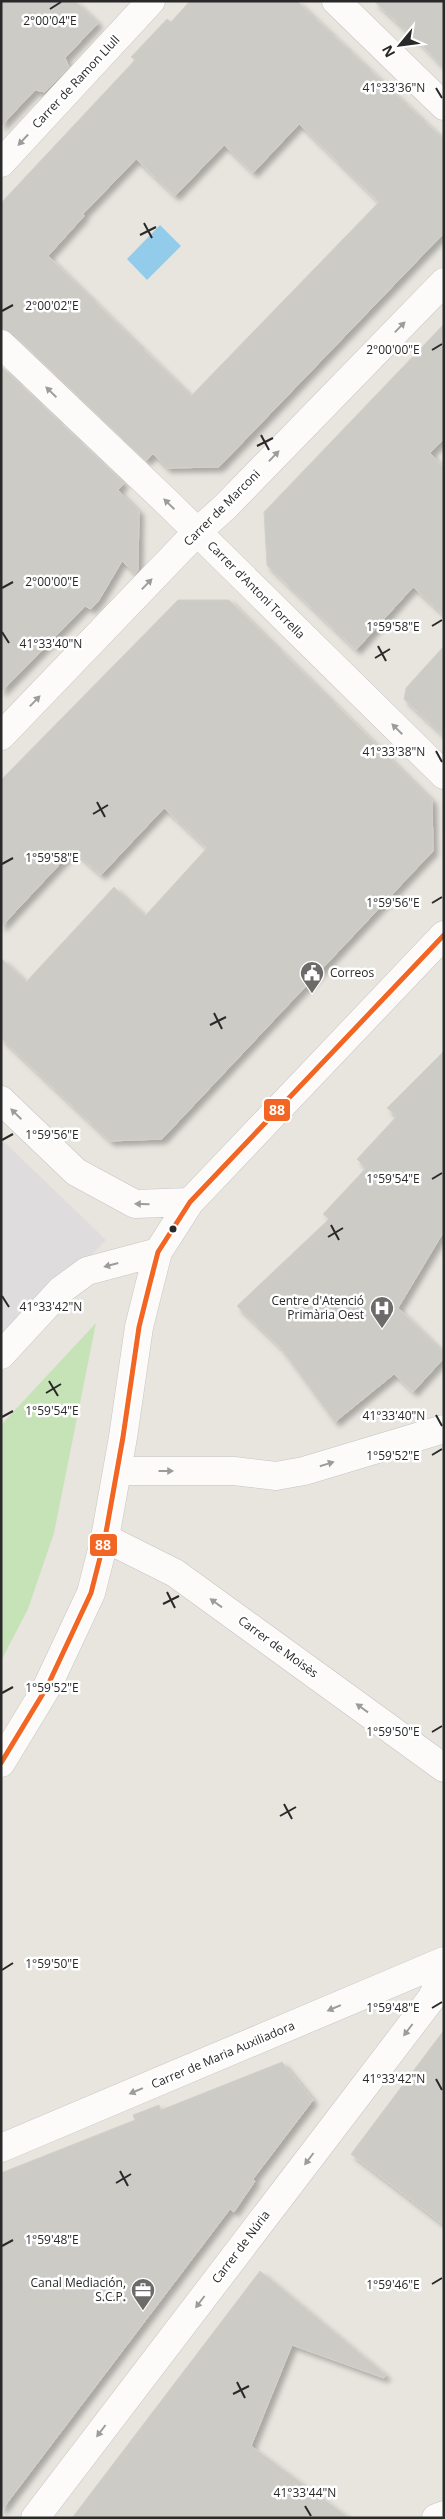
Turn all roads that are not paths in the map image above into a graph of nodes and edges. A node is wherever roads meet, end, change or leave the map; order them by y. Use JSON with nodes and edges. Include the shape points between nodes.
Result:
{"nodes":[{"id":1,"x":151,"y":1,"type":"edge"},
{"id":2,"x":336,"y":1,"type":"edge"},
{"id":3,"x":444,"y":106,"type":"edge"},
{"id":4,"x":1,"y":162,"type":"edge"},
{"id":5,"x":444,"y":282,"type":"edge"},
{"id":6,"x":1,"y":344,"type":"edge"},
{"id":7,"x":197,"y":532,"type":"junction"},
{"id":8,"x":1,"y":736,"type":"edge"},
{"id":9,"x":444,"y":775,"type":"edge"},
{"id":10,"x":444,"y":935,"type":"edge"},
{"id":11,"x":1,"y":1100,"type":"edge"},
{"id":12,"x":190,"y":1202,"type":"junction"},
{"id":13,"x":158,"y":1252,"type":"junction"},
{"id":14,"x":1,"y":1355,"type":"edge"},
{"id":15,"x":444,"y":1429,"type":"edge"},
{"id":16,"x":117,"y":1471,"type":"junction"},
{"id":17,"x":105,"y":1538,"type":"junction"},
{"id":18,"x":1,"y":1764,"type":"edge"},
{"id":19,"x":444,"y":1768,"type":"edge"},
{"id":20,"x":444,"y":1961,"type":"edge"},
{"id":21,"x":444,"y":1974,"type":"edge"},
{"id":22,"x":438,"y":2004,"type":"edge"},
{"id":23,"x":1,"y":2148,"type":"edge"},
{"id":24,"x":444,"y":2515,"type":"edge"},
{"id":25,"x":35,"y":2518,"type":"edge"},
{"id":26,"x":436,"y":2518,"type":"edge"}],
"edges":[{"from":1,"to":4,"type":"street","name":"Carrer de Ramon Llull","one_way":true},
{"from":2,"to":3,"type":"street"},
{"from":7,"to":5,"type":"street","name":"Carrer de Marconi","one_way":true},
{"from":7,"to":6,"type":"street","name":"Carrer d'Antoni Torrella","one_way":true},
{"from":8,"to":7,"type":"street","name":"Carrer de Marconi","one_way":true},
{"from":9,"to":7,"type":"street","name":"Carrer d'Antoni Torrella","one_way":true},
{"from":10,"to":12,"type":"street"},
{"from":12,"to":11,"type":"street","one_way":true,"via":[[135,1204],[76,1172]]},
{"from":12,"to":13,"type":"street"},
{"from":13,"to":14,"type":"street","one_way":true,"via":[[87,1271],[61,1290]]},
{"from":13,"to":16,"type":"street","via":[[139,1328]]},
{"from":16,"to":15,"type":"street","one_way":true,"via":[[234,1471],[276,1476],[304,1471]]},
{"from":16,"to":17,"type":"street"},
{"from":17,"to":18,"type":"street","via":[[91,1593],[48,1687]]},
{"from":19,"to":17,"type":"street","name":"Carrer de Moisès","one_way":true,"via":[[175,1574]]},
{"from":20,"to":23,"type":"street","name":"Carrer de Maria Auxiliadora","one_way":true},
{"from":21,"to":22,"type":"street","name":"Carrer de Núria"},
{"from":22,"to":25,"type":"street","name":"Carrer de Núria","one_way":true},
{"from":24,"to":26,"type":"street"}]}
